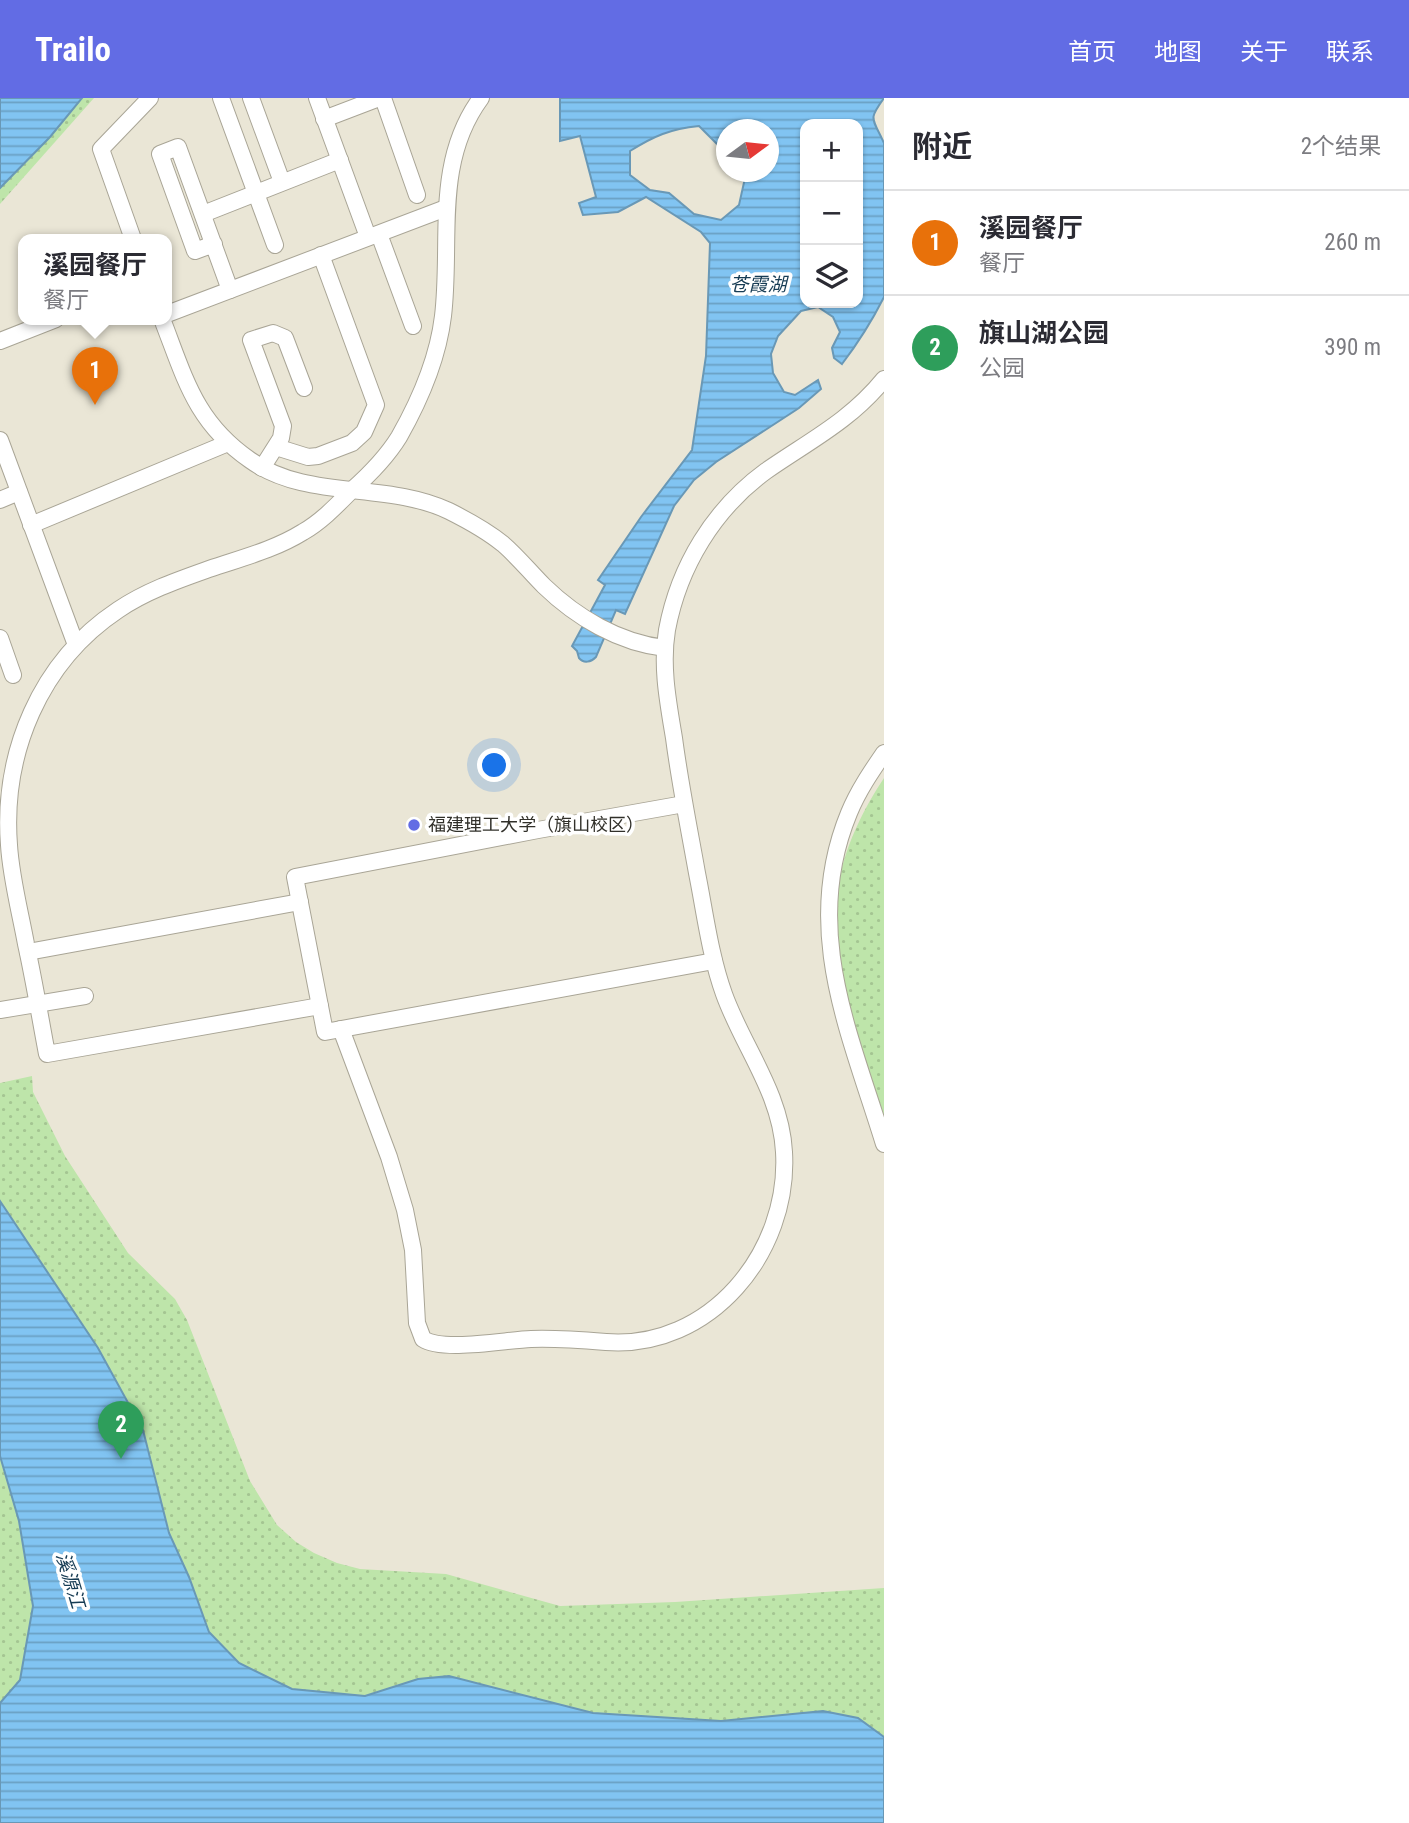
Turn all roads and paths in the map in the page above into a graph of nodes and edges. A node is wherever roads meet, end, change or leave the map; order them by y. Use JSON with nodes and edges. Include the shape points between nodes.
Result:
{"nodes":[{"id":1,"x":150,"y":98,"type":"edge"},
{"id":2,"x":221,"y":98,"type":"edge"},
{"id":3,"x":251,"y":98,"type":"edge"},
{"id":4,"x":317,"y":98,"type":"edge"},
{"id":5,"x":381,"y":98,"type":"edge"},
{"id":6,"x":477,"y":100,"type":"edge"},
{"id":7,"x":324,"y":119,"type":"junction"},
{"id":8,"x":340,"y":160,"type":"junction"},
{"id":9,"x":282,"y":183,"type":"junction"},
{"id":10,"x":256,"y":193,"type":"junction"},
{"id":11,"x":417,"y":195,"type":"dead end"},
{"id":12,"x":446,"y":208,"type":"junction"},
{"id":13,"x":203,"y":214,"type":"junction"},
{"id":14,"x":131,"y":234,"type":"edge"},
{"id":15,"x":373,"y":236,"type":"junction"},
{"id":16,"x":214,"y":244,"type":"junction"},
{"id":17,"x":275,"y":245,"type":"dead end"},
{"id":18,"x":321,"y":255,"type":"junction"},
{"id":19,"x":230,"y":290,"type":"junction"},
{"id":20,"x":172,"y":312,"type":"edge"},
{"id":21,"x":41,"y":325,"type":"edge"},
{"id":22,"x":164,"y":325,"type":"edge"},
{"id":23,"x":413,"y":326,"type":"dead end"},
{"id":24,"x":0,"y":341,"type":"edge"},
{"id":25,"x":884,"y":379,"type":"edge"},
{"id":26,"x":304,"y":388,"type":"dead end"},
{"id":27,"x":0,"y":440,"type":"edge"},
{"id":28,"x":228,"y":443,"type":"junction"},
{"id":29,"x":276,"y":447,"type":"junction"},
{"id":30,"x":262,"y":468,"type":"junction"},
{"id":31,"x":354,"y":489,"type":"junction"},
{"id":32,"x":19,"y":492,"type":"junction"},
{"id":33,"x":0,"y":500,"type":"edge"},
{"id":34,"x":32,"y":525,"type":"junction"},
{"id":35,"x":0,"y":638,"type":"edge"},
{"id":36,"x":76,"y":645,"type":"junction"},
{"id":37,"x":665,"y":648,"type":"junction"},
{"id":38,"x":13,"y":675,"type":"dead end"},
{"id":39,"x":884,"y":753,"type":"edge"},
{"id":40,"x":4,"y":795,"type":"edge"},
{"id":41,"x":684,"y":804,"type":"junction"},
{"id":42,"x":300,"y":902,"type":"junction"},
{"id":43,"x":28,"y":952,"type":"junction"},
{"id":44,"x":714,"y":961,"type":"junction"},
{"id":45,"x":85,"y":996,"type":"dead end"},
{"id":46,"x":37,"y":1004,"type":"junction"},
{"id":47,"x":320,"y":1006,"type":"junction"},
{"id":48,"x":0,"y":1010,"type":"edge"},
{"id":49,"x":341,"y":1029,"type":"junction"},
{"id":50,"x":884,"y":1144,"type":"edge"}],
"edges":[{"from":1,"to":14,"type":"street","via":[[101,149]]},
{"from":2,"to":10,"type":"street"},
{"from":3,"to":9,"type":"street"},
{"from":4,"to":7,"type":"street"},
{"from":5,"to":7,"type":"street"},
{"from":5,"to":11,"type":"street"},
{"from":6,"to":12,"type":"street","via":[[453,156]]},
{"from":7,"to":8,"type":"street"},
{"from":8,"to":9,"type":"street"},
{"from":8,"to":15,"type":"street"},
{"from":9,"to":10,"type":"street"},
{"from":10,"to":13,"type":"street"},
{"from":10,"to":17,"type":"street"},
{"from":12,"to":15,"type":"street"},
{"from":12,"to":31,"type":"street","via":[[444,299],[435,355],[399,436]]},
{"from":13,"to":16,"type":"street"},
{"from":13,"to":16,"type":"street","via":[[178,147],[160,154],[195,251]]},
{"from":15,"to":18,"type":"street"},
{"from":15,"to":23,"type":"street"},
{"from":16,"to":19,"type":"street"},
{"from":18,"to":19,"type":"street"},
{"from":18,"to":29,"type":"street","via":[[376,405],[364,432],[352,443],[308,457]]},
{"from":19,"to":20,"type":"street"},
{"from":21,"to":24,"type":"street"},
{"from":22,"to":28,"type":"street","via":[[193,400]]},
{"from":25,"to":37,"type":"street","via":[[837,425],[744,489],[712,524],[680,584]]},
{"from":26,"to":29,"type":"street","via":[[285,338],[273,332],[251,340],[282,420]]},
{"from":27,"to":32,"type":"street"},
{"from":28,"to":30,"type":"street"},
{"from":28,"to":34,"type":"street"},
{"from":29,"to":30,"type":"street"},
{"from":30,"to":31,"type":"street","via":[[306,484]]},
{"from":31,"to":36,"type":"street","via":[[304,532],[154,590],[118,610]]},
{"from":31,"to":37,"type":"street","via":[[407,496],[460,517],[500,542],[586,620],[620,636]]},
{"from":32,"to":33,"type":"street"},
{"from":32,"to":34,"type":"street"},
{"from":34,"to":36,"type":"street"},
{"from":35,"to":38,"type":"street"},
{"from":36,"to":40,"type":"street","via":[[27,720]]},
{"from":37,"to":41,"type":"street","via":[[668,702]]},
{"from":39,"to":50,"type":"street","via":[[843,831],[829,909],[835,981]]},
{"from":40,"to":43,"type":"street","via":[[12,873]]},
{"from":41,"to":42,"type":"street","via":[[295,877]]},
{"from":41,"to":44,"type":"street"},
{"from":42,"to":43,"type":"street"},
{"from":42,"to":47,"type":"street"},
{"from":43,"to":46,"type":"street"},
{"from":44,"to":49,"type":"street"},
{"from":44,"to":49,"type":"street","via":[[729,1008],[776,1108],[783,1136],[784,1180],[764,1249],[740,1285],[710,1312],[659,1338],[618,1343],[530,1339],[438,1345],[423,1339],[402,1198]]},
{"from":45,"to":46,"type":"street"},
{"from":46,"to":47,"type":"street","via":[[47,1054]]},
{"from":46,"to":48,"type":"street"},
{"from":47,"to":49,"type":"street","via":[[325,1032]]}]}
